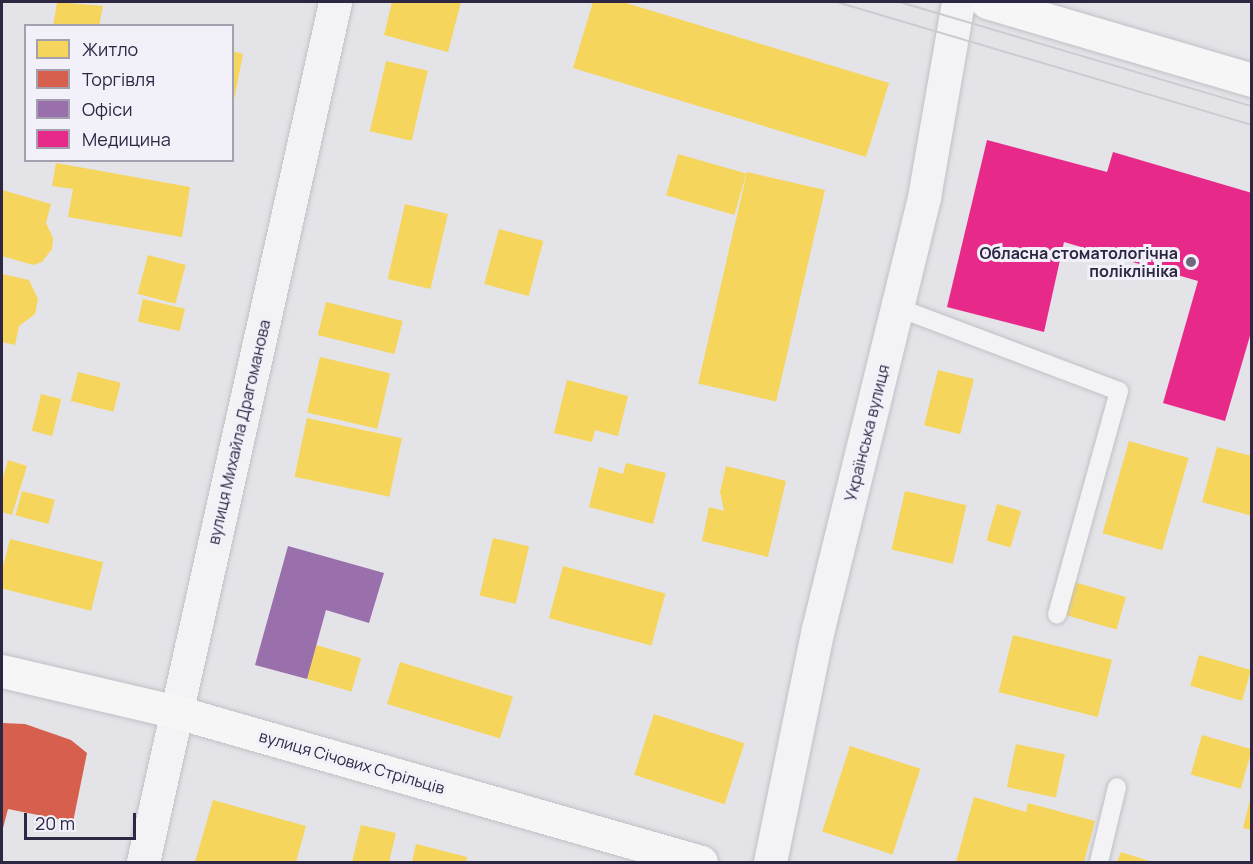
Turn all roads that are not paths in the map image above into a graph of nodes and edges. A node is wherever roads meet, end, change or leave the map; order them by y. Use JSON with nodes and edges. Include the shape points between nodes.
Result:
{"nodes":[{"id":1,"x":335,"y":2,"type":"edge"},
{"id":2,"x":958,"y":2,"type":"edge"},
{"id":3,"x":987,"y":2,"type":"edge"},
{"id":4,"x":1251,"y":81,"type":"edge"},
{"id":5,"x":899,"y":308,"type":"junction"},
{"id":6,"x":1057,"y":615,"type":"dead end"},
{"id":7,"x":2,"y":671,"type":"edge"},
{"id":8,"x":177,"y":712,"type":"junction"},
{"id":9,"x":1117,"y":787,"type":"dead end"},
{"id":10,"x":143,"y":862,"type":"edge"},
{"id":11,"x":700,"y":862,"type":"edge"},
{"id":12,"x":770,"y":862,"type":"edge"},
{"id":13,"x":1099,"y":862,"type":"edge"}],
"edges":[{"from":1,"to":8,"type":"street","name":"вулиця Михайла Драгоманова"},
{"from":2,"to":5,"type":"street","name":"Українська вулиця","via":[[924,197]]},
{"from":3,"to":4,"type":"main road"},
{"from":5,"to":6,"type":"lane","via":[[1119,391]]},
{"from":5,"to":12,"type":"street","name":"Українська вулиця","via":[[818,629]]},
{"from":7,"to":8,"type":"main road","name":"вулиця Січових Стрільців"},
{"from":8,"to":10,"type":"street","name":"вулиця Михайла Драгоманова"},
{"from":8,"to":11,"type":"main road","name":"вулиця Січових Стрільців"},
{"from":9,"to":13,"type":"lane"}]}
